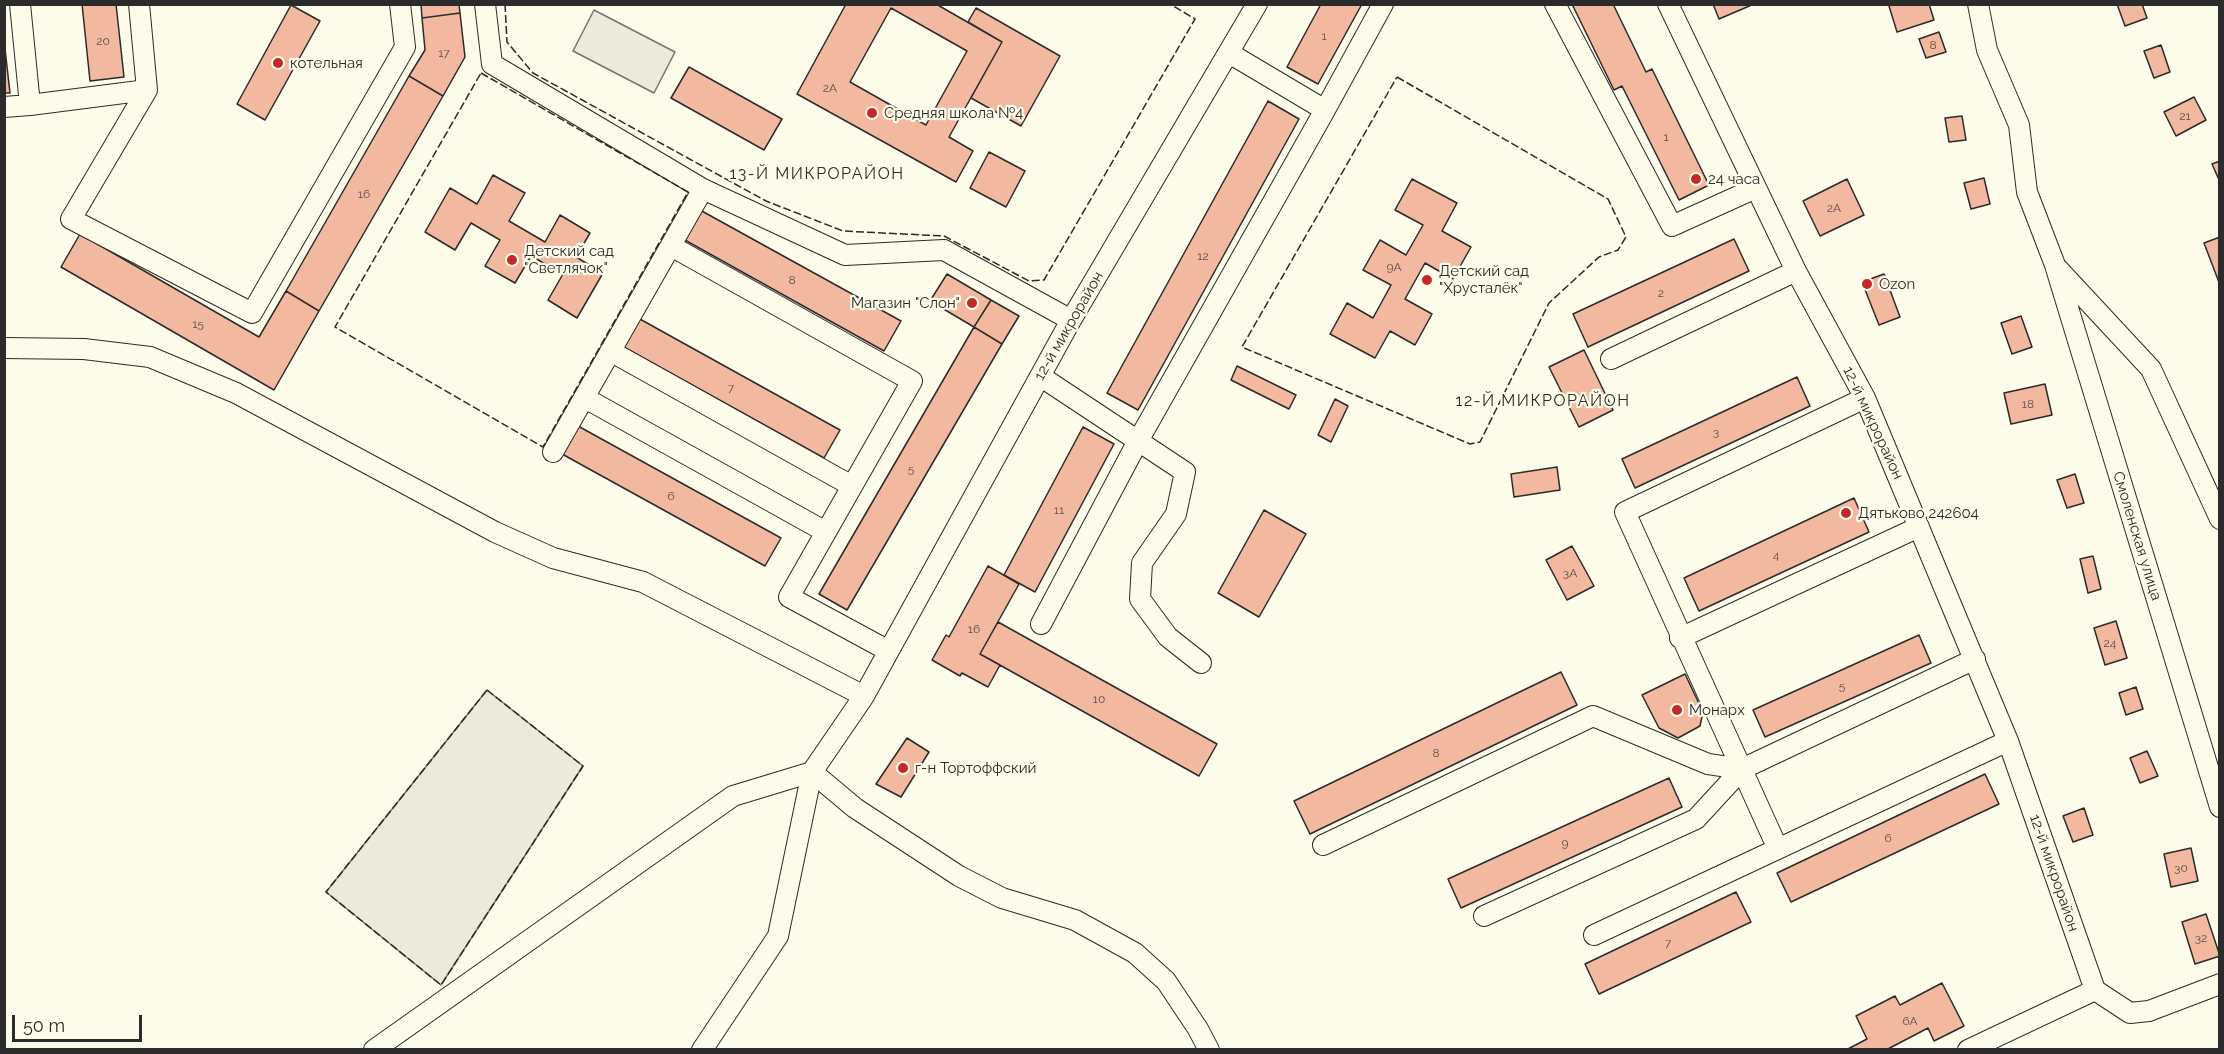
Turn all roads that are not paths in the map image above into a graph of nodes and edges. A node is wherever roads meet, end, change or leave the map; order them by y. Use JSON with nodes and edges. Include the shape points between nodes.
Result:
{"nodes":[{"id":1,"x":20,"y":4,"type":"edge"},
{"id":2,"x":139,"y":4,"type":"edge"},
{"id":3,"x":400,"y":4,"type":"edge"},
{"id":4,"x":485,"y":4,"type":"edge"},
{"id":5,"x":1257,"y":4,"type":"edge"},
{"id":6,"x":1383,"y":4,"type":"edge"},
{"id":7,"x":1555,"y":4,"type":"edge"},
{"id":8,"x":1668,"y":4,"type":"edge"},
{"id":9,"x":1978,"y":4,"type":"edge"},
{"id":10,"x":1229,"y":53,"type":"junction"},
{"id":11,"x":147,"y":90,"type":"junction"},
{"id":12,"x":30,"y":105,"type":"junction"},
{"id":13,"x":4,"y":107,"type":"edge"},
{"id":14,"x":1325,"y":110,"type":"junction"},
{"id":15,"x":1756,"y":188,"type":"junction"},
{"id":16,"x":703,"y":189,"type":"junction"},
{"id":17,"x":671,"y":246,"type":"junction"},
{"id":18,"x":2055,"y":265,"type":"junction"},
{"id":19,"x":1796,"y":271,"type":"junction"},
{"id":20,"x":1071,"y":320,"type":"junction"},
{"id":21,"x":4,"y":348,"type":"edge"},
{"id":22,"x":610,"y":351,"type":"junction"},
{"id":23,"x":1611,"y":360,"type":"dead end"},
{"id":24,"x":1040,"y":376,"type":"junction"},
{"id":25,"x":585,"y":398,"type":"junction"},
{"id":26,"x":1865,"y":398,"type":"junction"},
{"id":27,"x":1138,"y":441,"type":"junction"},
{"id":28,"x":554,"y":452,"type":"dead end"},
{"id":29,"x":852,"y":486,"type":"junction"},
{"id":30,"x":2220,"y":519,"type":"edge"},
{"id":31,"x":1919,"y":527,"type":"junction"},
{"id":32,"x":826,"y":532,"type":"junction"},
{"id":33,"x":1041,"y":624,"type":"dead end"},
{"id":34,"x":1680,"y":638,"type":"junction"},
{"id":35,"x":887,"y":650,"type":"junction"},
{"id":36,"x":1975,"y":659,"type":"junction"},
{"id":37,"x":1201,"y":663,"type":"dead end"},
{"id":38,"x":864,"y":696,"type":"junction"},
{"id":39,"x":2008,"y":741,"type":"junction"},
{"id":40,"x":1742,"y":769,"type":"junction"},
{"id":41,"x":812,"y":772,"type":"junction"},
{"id":42,"x":2220,"y":807,"type":"edge"},
{"id":43,"x":1323,"y":845,"type":"dead end"},
{"id":44,"x":1778,"y":849,"type":"junction"},
{"id":45,"x":1484,"y":916,"type":"dead end"},
{"id":46,"x":1594,"y":934,"type":"dead end"},
{"id":47,"x":2220,"y":984,"type":"edge"},
{"id":48,"x":2095,"y":990,"type":"junction"},
{"id":49,"x":374,"y":1050,"type":"edge"},
{"id":50,"x":702,"y":1050,"type":"edge"},
{"id":51,"x":1209,"y":1050,"type":"edge"},
{"id":52,"x":1968,"y":1050,"type":"edge"}],
"edges":[{"from":1,"to":12,"type":"street"},
{"from":2,"to":11,"type":"street"},
{"from":3,"to":11,"type":"street","via":[[405,47],[252,313],[71,219]]},
{"from":4,"to":16,"type":"street","via":[[492,64]]},
{"from":5,"to":10,"type":"street","name":"12-й микрорайон"},
{"from":6,"to":14,"type":"street"},
{"from":7,"to":15,"type":"street","via":[[1671,226]]},
{"from":8,"to":15,"type":"street","name":"12-й микрорайон"},
{"from":9,"to":18,"type":"street","name":"Смоленская улица","via":[[1987,50],[2019,124],[2027,192]]},
{"from":10,"to":14,"type":"street"},
{"from":10,"to":20,"type":"street","name":"12-й микрорайон"},
{"from":11,"to":12,"type":"street"},
{"from":12,"to":13,"type":"street"},
{"from":14,"to":27,"type":"street"},
{"from":15,"to":19,"type":"street","name":"12-й микрорайон"},
{"from":16,"to":17,"type":"street"},
{"from":16,"to":20,"type":"street","via":[[845,255],[944,250]]},
{"from":17,"to":22,"type":"street"},
{"from":17,"to":29,"type":"street","via":[[912,381]]},
{"from":18,"to":30,"type":"street","name":"Смоленская улица","via":[[2151,369]]},
{"from":18,"to":42,"type":"street","name":"Смоленская улица"},
{"from":19,"to":23,"type":"street"},
{"from":19,"to":26,"type":"street","name":"12-й микрорайон"},
{"from":20,"to":24,"type":"street","name":"12-й микрорайон"},
{"from":21,"to":38,"type":"street","via":[[84,348],[150,357],[236,393],[495,532],[553,558],[643,582]]},
{"from":22,"to":25,"type":"street"},
{"from":22,"to":29,"type":"street"},
{"from":24,"to":27,"type":"street"},
{"from":24,"to":35,"type":"street","name":"12-й микрорайон"},
{"from":25,"to":28,"type":"street"},
{"from":25,"to":32,"type":"street"},
{"from":26,"to":31,"type":"street","name":"12-й микрорайон"},
{"from":26,"to":34,"type":"street","via":[[1625,512]]},
{"from":27,"to":33,"type":"street"},
{"from":27,"to":37,"type":"street","via":[[1185,472],[1176,514],[1142,563],[1140,598],[1168,637]]},
{"from":29,"to":32,"type":"street"},
{"from":31,"to":34,"type":"street"},
{"from":31,"to":36,"type":"street","name":"12-й микрорайон"},
{"from":32,"to":35,"type":"street","via":[[789,597]]},
{"from":34,"to":40,"type":"street"},
{"from":35,"to":38,"type":"street","name":"12-й микрорайон"},
{"from":36,"to":39,"type":"street","name":"12-й микрорайон"},
{"from":36,"to":40,"type":"street"},
{"from":38,"to":41,"type":"street","name":"12-й микрорайон"},
{"from":39,"to":44,"type":"street"},
{"from":39,"to":48,"type":"street","name":"12-й микрорайон"},
{"from":40,"to":43,"type":"street","via":[[1708,764],[1593,716]]},
{"from":40,"to":44,"type":"street"},
{"from":40,"to":45,"type":"street","via":[[1696,819]]},
{"from":41,"to":49,"type":"street","via":[[733,796]]},
{"from":41,"to":50,"type":"street","via":[[778,936]]},
{"from":41,"to":51,"type":"street","via":[[855,808],[959,876],[1002,898],[1075,920],[1135,953],[1166,981]]},
{"from":44,"to":46,"type":"street"},
{"from":47,"to":48,"type":"street","via":[[2149,1011],[2130,1013]]},
{"from":48,"to":52,"type":"street"}]}
